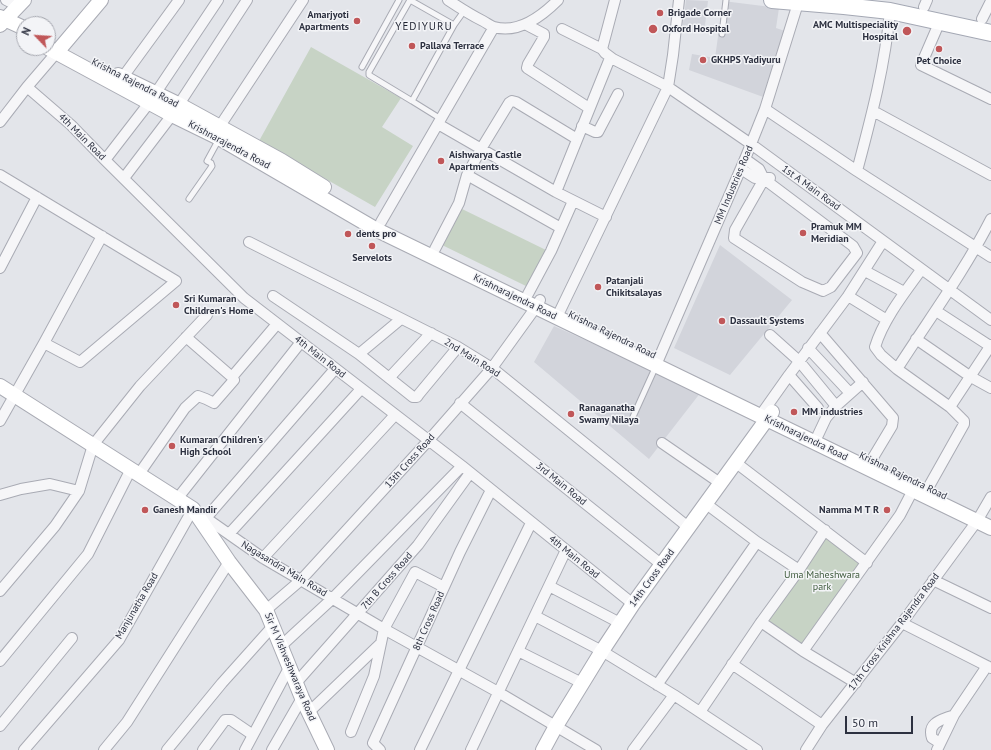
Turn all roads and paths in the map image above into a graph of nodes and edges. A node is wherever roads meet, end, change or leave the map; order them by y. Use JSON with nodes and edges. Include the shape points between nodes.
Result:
{"nodes":[{"id":1,"x":101,"y":0,"type":"edge"},
{"id":2,"x":179,"y":0,"type":"edge"},
{"id":3,"x":218,"y":0,"type":"edge"},
{"id":4,"x":246,"y":0,"type":"edge"},
{"id":5,"x":303,"y":0,"type":"edge"},
{"id":6,"x":398,"y":0,"type":"edge"},
{"id":7,"x":448,"y":0,"type":"edge"},
{"id":8,"x":558,"y":0,"type":"edge"},
{"id":9,"x":615,"y":0,"type":"edge"},
{"id":10,"x":679,"y":0,"type":"edge"},
{"id":11,"x":726,"y":0,"type":"edge"},
{"id":12,"x":772,"y":0,"type":"edge"},
{"id":13,"x":799,"y":1,"type":"edge"},
{"id":14,"x":991,"y":1,"type":"edge"},
{"id":15,"x":16,"y":2,"type":"edge"},
{"id":16,"x":926,"y":4,"type":"edge"},
{"id":17,"x":888,"y":6,"type":"edge"},
{"id":18,"x":464,"y":11,"type":"junction"},
{"id":19,"x":940,"y":21,"type":"junction"},
{"id":20,"x":987,"y":21,"type":"edge"},
{"id":21,"x":1,"y":22,"type":"edge"},
{"id":22,"x":525,"y":24,"type":"junction"},
{"id":23,"x":454,"y":25,"type":"junction"},
{"id":24,"x":16,"y":26,"type":"edge"},
{"id":25,"x":494,"y":27,"type":"junction"},
{"id":26,"x":562,"y":29,"type":"dead end"},
{"id":27,"x":16,"y":32,"type":"edge"},
{"id":28,"x":991,"y":33,"type":"edge"},
{"id":29,"x":722,"y":34,"type":"dead end"},
{"id":30,"x":56,"y":48,"type":"edge"},
{"id":31,"x":602,"y":49,"type":"junction"},
{"id":32,"x":50,"y":56,"type":"edge"},
{"id":33,"x":610,"y":58,"type":"junction"},
{"id":34,"x":362,"y":67,"type":"dead end"},
{"id":35,"x":120,"y":81,"type":"junction"},
{"id":36,"x":668,"y":86,"type":"junction"},
{"id":37,"x":27,"y":87,"type":"junction"},
{"id":38,"x":618,"y":94,"type":"dead end"},
{"id":39,"x":152,"y":98,"type":"junction"},
{"id":40,"x":991,"y":99,"type":"edge"},
{"id":41,"x":412,"y":101,"type":"junction"},
{"id":42,"x":589,"y":108,"type":"junction"},
{"id":43,"x":765,"y":109,"type":"junction"},
{"id":44,"x":175,"y":110,"type":"junction"},
{"id":45,"x":873,"y":111,"type":"junction"},
{"id":46,"x":439,"y":121,"type":"junction"},
{"id":47,"x":0,"y":122,"type":"edge"},
{"id":48,"x":582,"y":126,"type":"junction"},
{"id":49,"x":217,"y":133,"type":"junction"},
{"id":50,"x":577,"y":139,"type":"junction"},
{"id":51,"x":751,"y":144,"type":"junction"},
{"id":52,"x":481,"y":149,"type":"junction"},
{"id":53,"x":105,"y":160,"type":"junction"},
{"id":54,"x":745,"y":160,"type":"junction"},
{"id":55,"x":741,"y":169,"type":"junction"},
{"id":56,"x":857,"y":171,"type":"junction"},
{"id":57,"x":0,"y":174,"type":"edge"},
{"id":58,"x":467,"y":175,"type":"junction"},
{"id":59,"x":991,"y":175,"type":"edge"},
{"id":60,"x":124,"y":178,"type":"junction"},
{"id":61,"x":764,"y":178,"type":"junction"},
{"id":62,"x":556,"y":192,"type":"junction"},
{"id":63,"x":37,"y":197,"type":"junction"},
{"id":64,"x":189,"y":200,"type":"dead end"},
{"id":65,"x":574,"y":201,"type":"junction"},
{"id":66,"x":810,"y":204,"type":"dead end"},
{"id":67,"x":606,"y":217,"type":"junction"},
{"id":68,"x":991,"y":219,"type":"edge"},
{"id":69,"x":381,"y":222,"type":"junction"},
{"id":70,"x":561,"y":228,"type":"junction"},
{"id":71,"x":102,"y":236,"type":"junction"},
{"id":72,"x":883,"y":241,"type":"junction"},
{"id":73,"x":249,"y":242,"type":"dead end"},
{"id":74,"x":976,"y":248,"type":"junction"},
{"id":75,"x":435,"y":249,"type":"junction"},
{"id":76,"x":991,"y":257,"type":"edge"},
{"id":77,"x":0,"y":268,"type":"edge"},
{"id":78,"x":921,"y":270,"type":"junction"},
{"id":79,"x":864,"y":272,"type":"junction"},
{"id":80,"x":950,"y":291,"type":"junction"},
{"id":81,"x":904,"y":292,"type":"junction"},
{"id":82,"x":273,"y":296,"type":"dead end"},
{"id":83,"x":848,"y":296,"type":"junction"},
{"id":84,"x":535,"y":300,"type":"junction"},
{"id":85,"x":936,"y":311,"type":"junction"},
{"id":86,"x":559,"y":313,"type":"junction"},
{"id":87,"x":207,"y":315,"type":"dead end"},
{"id":88,"x":401,"y":318,"type":"junction"},
{"id":89,"x":887,"y":320,"type":"junction"},
{"id":90,"x":991,"y":320,"type":"edge"},
{"id":91,"x":277,"y":324,"type":"junction"},
{"id":92,"x":431,"y":333,"type":"junction"},
{"id":93,"x":820,"y":333,"type":"junction"},
{"id":94,"x":770,"y":335,"type":"dead end"},
{"id":95,"x":186,"y":337,"type":"junction"},
{"id":96,"x":916,"y":339,"type":"junction"},
{"id":97,"x":301,"y":342,"type":"junction"},
{"id":98,"x":44,"y":343,"type":"junction"},
{"id":99,"x":991,"y":346,"type":"edge"},
{"id":100,"x":458,"y":347,"type":"junction"},
{"id":101,"x":808,"y":348,"type":"junction"},
{"id":102,"x":359,"y":354,"type":"junction"},
{"id":103,"x":658,"y":362,"type":"junction"},
{"id":104,"x":799,"y":362,"type":"junction"},
{"id":105,"x":492,"y":368,"type":"junction"},
{"id":106,"x":335,"y":369,"type":"junction"},
{"id":107,"x":897,"y":369,"type":"junction"},
{"id":108,"x":789,"y":375,"type":"junction"},
{"id":109,"x":232,"y":377,"type":"junction"},
{"id":110,"x":971,"y":377,"type":"junction"},
{"id":111,"x":389,"y":378,"type":"junction"},
{"id":112,"x":863,"y":382,"type":"junction"},
{"id":113,"x":0,"y":386,"type":"edge"},
{"id":114,"x":361,"y":388,"type":"junction"},
{"id":115,"x":991,"y":388,"type":"edge"},
{"id":116,"x":850,"y":393,"type":"junction"},
{"id":117,"x":15,"y":396,"type":"junction"},
{"id":118,"x":460,"y":403,"type":"junction"},
{"id":119,"x":836,"y":406,"type":"junction"},
{"id":120,"x":950,"y":407,"type":"junction"},
{"id":121,"x":818,"y":408,"type":"dead end"},
{"id":122,"x":766,"y":414,"type":"junction"},
{"id":123,"x":394,"y":415,"type":"junction"},
{"id":124,"x":632,"y":419,"type":"dead end"},
{"id":125,"x":0,"y":420,"type":"edge"},
{"id":126,"x":818,"y":435,"type":"junction"},
{"id":127,"x":428,"y":441,"type":"junction"},
{"id":128,"x":662,"y":443,"type":"dead end"},
{"id":129,"x":93,"y":445,"type":"junction"},
{"id":130,"x":871,"y":461,"type":"junction"},
{"id":131,"x":735,"y":462,"type":"junction"},
{"id":132,"x":462,"y":466,"type":"junction"},
{"id":133,"x":135,"y":472,"type":"junction"},
{"id":134,"x":470,"y":474,"type":"junction"},
{"id":135,"x":720,"y":483,"type":"junction"},
{"id":136,"x":928,"y":488,"type":"junction"},
{"id":137,"x":491,"y":490,"type":"junction"},
{"id":138,"x":913,"y":490,"type":"junction"},
{"id":139,"x":79,"y":491,"type":"junction"},
{"id":140,"x":0,"y":495,"type":"edge"},
{"id":141,"x":991,"y":497,"type":"edge"},
{"id":142,"x":177,"y":499,"type":"junction"},
{"id":143,"x":705,"y":503,"type":"junction"},
{"id":144,"x":193,"y":509,"type":"junction"},
{"id":145,"x":206,"y":518,"type":"junction"},
{"id":146,"x":983,"y":518,"type":"edge"},
{"id":147,"x":531,"y":523,"type":"junction"},
{"id":148,"x":688,"y":528,"type":"junction"},
{"id":149,"x":991,"y":528,"type":"edge"},
{"id":150,"x":825,"y":530,"type":"junction"},
{"id":151,"x":229,"y":534,"type":"junction"},
{"id":152,"x":757,"y":542,"type":"junction"},
{"id":153,"x":566,"y":550,"type":"junction"},
{"id":154,"x":263,"y":558,"type":"junction"},
{"id":155,"x":229,"y":562,"type":"junction"},
{"id":156,"x":867,"y":563,"type":"junction"},
{"id":157,"x":401,"y":565,"type":"junction"},
{"id":158,"x":662,"y":565,"type":"junction"},
{"id":159,"x":799,"y":570,"type":"junction"},
{"id":160,"x":415,"y":572,"type":"junction"},
{"id":161,"x":301,"y":580,"type":"junction"},
{"id":162,"x":933,"y":580,"type":"junction"},
{"id":163,"x":549,"y":586,"type":"junction"},
{"id":164,"x":444,"y":587,"type":"junction"},
{"id":165,"x":0,"y":591,"type":"edge"},
{"id":166,"x":333,"y":598,"type":"junction"},
{"id":167,"x":633,"y":604,"type":"junction"},
{"id":168,"x":991,"y":608,"type":"edge"},
{"id":169,"x":266,"y":610,"type":"junction"},
{"id":170,"x":358,"y":614,"type":"junction"},
{"id":171,"x":535,"y":616,"type":"junction"},
{"id":172,"x":761,"y":622,"type":"junction"},
{"id":173,"x":620,"y":623,"type":"junction"},
{"id":174,"x":902,"y":623,"type":"junction"},
{"id":175,"x":273,"y":626,"type":"junction"},
{"id":176,"x":384,"y":629,"type":"junction"},
{"id":177,"x":72,"y":638,"type":"dead end"},
{"id":178,"x":381,"y":642,"type":"junction"},
{"id":179,"x":281,"y":646,"type":"junction"},
{"id":180,"x":417,"y":648,"type":"junction"},
{"id":181,"x":518,"y":651,"type":"junction"},
{"id":182,"x":602,"y":651,"type":"junction"},
{"id":183,"x":803,"y":651,"type":"junction"},
{"id":184,"x":0,"y":661,"type":"edge"},
{"id":185,"x":732,"y":664,"type":"junction"},
{"id":186,"x":290,"y":666,"type":"junction"},
{"id":187,"x":989,"y":667,"type":"edge"},
{"id":188,"x":458,"y":670,"type":"junction"},
{"id":189,"x":296,"y":683,"type":"junction"},
{"id":190,"x":582,"y":683,"type":"junction"},
{"id":191,"x":856,"y":683,"type":"junction"},
{"id":192,"x":657,"y":685,"type":"junction"},
{"id":193,"x":498,"y":692,"type":"junction"},
{"id":194,"x":674,"y":695,"type":"junction"},
{"id":195,"x":302,"y":698,"type":"junction"},
{"id":196,"x":309,"y":712,"type":"junction"},
{"id":197,"x":700,"y":712,"type":"junction"},
{"id":198,"x":954,"y":715,"type":"junction"},
{"id":199,"x":822,"y":725,"type":"junction"},
{"id":200,"x":0,"y":726,"type":"edge"},
{"id":201,"x":556,"y":726,"type":"junction"},
{"id":202,"x":351,"y":732,"type":"dead end"},
{"id":203,"x":253,"y":735,"type":"junction"},
{"id":204,"x":939,"y":746,"type":"edge"},
{"id":205,"x":24,"y":750,"type":"edge"},
{"id":206,"x":104,"y":750,"type":"edge"},
{"id":207,"x":168,"y":750,"type":"edge"},
{"id":208,"x":203,"y":750,"type":"edge"},
{"id":209,"x":245,"y":750,"type":"edge"},
{"id":210,"x":272,"y":750,"type":"edge"},
{"id":211,"x":327,"y":750,"type":"edge"},
{"id":212,"x":380,"y":750,"type":"edge"},
{"id":213,"x":420,"y":750,"type":"edge"},
{"id":214,"x":472,"y":750,"type":"edge"},
{"id":215,"x":543,"y":750,"type":"edge"},
{"id":216,"x":596,"y":750,"type":"edge"},
{"id":217,"x":633,"y":750,"type":"edge"},
{"id":218,"x":757,"y":750,"type":"edge"},
{"id":219,"x":806,"y":750,"type":"edge"}],
"edges":[{"from":1,"to":30,"type":"main road"},
{"from":2,"to":35,"type":"street"},
{"from":3,"to":39,"type":"street"},
{"from":4,"to":44,"type":"street"},
{"from":5,"to":49,"type":"street"},
{"from":6,"to":34,"type":"lane"},
{"from":7,"to":18,"type":"street"},
{"from":8,"to":22,"type":"street","via":[[546,12]]},
{"from":9,"to":31,"type":"street"},
{"from":10,"to":36,"type":"street"},
{"from":11,"to":29,"type":"lane"},
{"from":12,"to":13,"type":"main road"},
{"from":13,"to":17,"type":"main road","via":[[844,6]]},
{"from":13,"to":43,"type":"street","name":"MM Industries Road"},
{"from":14,"to":20,"type":"street"},
{"from":15,"to":21,"type":"main road"},
{"from":16,"to":17,"type":"main road"},
{"from":16,"to":20,"type":"main road"},
{"from":17,"to":19,"type":"main road"},
{"from":17,"to":45,"type":"street","via":[[886,49]]},
{"from":18,"to":23,"type":"lane"},
{"from":18,"to":25,"type":"street"},
{"from":19,"to":28,"type":"main road"},
{"from":19,"to":40,"type":"street","via":[[920,66]]},
{"from":21,"to":24,"type":"main road"},
{"from":21,"to":27,"type":"main road"},
{"from":22,"to":25,"type":"street","via":[[516,27]]},
{"from":22,"to":42,"type":"street","via":[[544,34],[527,68]]},
{"from":23,"to":41,"type":"lane"},
{"from":23,"to":41,"type":"lane","via":[[410,0],[369,72],[369,75]]},
{"from":25,"to":46,"type":"street"},
{"from":26,"to":31,"type":"street"},
{"from":30,"to":35,"type":"main road","name":"Krishnarajendra Road"},
{"from":31,"to":33,"type":"street"},
{"from":32,"to":37,"type":"street"},
{"from":33,"to":36,"type":"street","name":"1st A Main Road"},
{"from":33,"to":42,"type":"street"},
{"from":35,"to":39,"type":"main road","name":"Krishnarajendra Road"},
{"from":36,"to":51,"type":"street","name":"1st A Main Road"},
{"from":36,"to":67,"type":"street"},
{"from":37,"to":47,"type":"street"},
{"from":37,"to":53,"type":"street","name":"4th Main Road","via":[[71,124]]},
{"from":38,"to":48,"type":"street","via":[[598,132]]},
{"from":39,"to":44,"type":"main road","name":"Krishnarajendra Road"},
{"from":39,"to":53,"type":"street"},
{"from":41,"to":46,"type":"lane"},
{"from":42,"to":48,"type":"street"},
{"from":43,"to":51,"type":"street","name":"MM Industries Road"},
{"from":43,"to":56,"type":"street"},
{"from":44,"to":49,"type":"main road","name":"Krishnarajendra Road"},
{"from":44,"to":60,"type":"street"},
{"from":45,"to":56,"type":"street"},
{"from":45,"to":59,"type":"street"},
{"from":46,"to":52,"type":"street"},
{"from":46,"to":69,"type":"street"},
{"from":48,"to":50,"type":"street"},
{"from":49,"to":64,"type":"lane","via":[[207,161],[212,166]]},
{"from":49,"to":69,"type":"main road","via":[[282,161]]},
{"from":49,"to":84,"type":"main road","name":"Krishnarajendra Road","via":[[377,230]]},
{"from":50,"to":52,"type":"street","via":[[512,101]]},
{"from":50,"to":62,"type":"street"},
{"from":51,"to":54,"type":"street","name":"MM Industries Road"},
{"from":51,"to":72,"type":"street","name":"1st A Main Road"},
{"from":52,"to":58,"type":"street"},
{"from":52,"to":62,"type":"street"},
{"from":53,"to":60,"type":"street","name":"4th Main Road"},
{"from":54,"to":55,"type":"street","name":"MM Industries Road"},
{"from":54,"to":61,"type":"street","via":[[759,170]]},
{"from":55,"to":61,"type":"street","via":[[755,178]]},
{"from":55,"to":103,"type":"street","name":"MM Industries Road"},
{"from":56,"to":74,"type":"street"},
{"from":57,"to":63,"type":"street"},
{"from":58,"to":70,"type":"street"},
{"from":58,"to":75,"type":"street","via":[[459,203]]},
{"from":60,"to":91,"type":"street","name":"4th Main Road","via":[[244,298]]},
{"from":61,"to":61,"type":"street","via":[[853,246],[857,253],[831,287],[823,291],[802,282],[734,238],[735,230]]},
{"from":61,"to":66,"type":"street","via":[[775,178]]},
{"from":62,"to":65,"type":"street"},
{"from":63,"to":71,"type":"street"},
{"from":63,"to":77,"type":"street"},
{"from":65,"to":67,"type":"street"},
{"from":65,"to":70,"type":"street","name":"13th Cross Road"},
{"from":67,"to":86,"type":"street"},
{"from":68,"to":74,"type":"street"},
{"from":69,"to":75,"type":"main road"},
{"from":70,"to":84,"type":"street","name":"13th Cross Road"},
{"from":71,"to":98,"type":"street"},
{"from":71,"to":98,"type":"street","via":[[176,280],[80,362]]},
{"from":72,"to":78,"type":"street","name":"1st A Main Road"},
{"from":72,"to":79,"type":"street"},
{"from":73,"to":88,"type":"street","name":"2nd Main Road"},
{"from":74,"to":76,"type":"street"},
{"from":74,"to":80,"type":"street"},
{"from":75,"to":84,"type":"main road"},
{"from":78,"to":80,"type":"street","name":"1st A Main Road"},
{"from":78,"to":81,"type":"street"},
{"from":79,"to":81,"type":"street"},
{"from":79,"to":83,"type":"street"},
{"from":80,"to":85,"type":"street"},
{"from":80,"to":90,"type":"street","name":"1st A Main Road"},
{"from":81,"to":89,"type":"street"},
{"from":82,"to":102,"type":"street"},
{"from":83,"to":89,"type":"street"},
{"from":83,"to":93,"type":"street"},
{"from":84,"to":86,"type":"main road","name":"Krishnarajendra Road"},
{"from":84,"to":105,"type":"street","name":"13th Cross Road"},
{"from":85,"to":96,"type":"street"},
{"from":85,"to":99,"type":"street"},
{"from":86,"to":103,"type":"main road","name":"Krishnarajendra Road"},
{"from":87,"to":95,"type":"street"},
{"from":88,"to":92,"type":"street","name":"2nd Main Road"},
{"from":88,"to":102,"type":"street"},
{"from":89,"to":107,"type":"street","via":[[875,347]]},
{"from":91,"to":97,"type":"street","name":"4th Main Road"},
{"from":91,"to":109,"type":"street"},
{"from":92,"to":100,"type":"street","name":"2nd Main Road"},
{"from":92,"to":111,"type":"street"},
{"from":93,"to":101,"type":"street"},
{"from":93,"to":112,"type":"street"},
{"from":94,"to":104,"type":"street"},
{"from":95,"to":109,"type":"street"},
{"from":95,"to":129,"type":"street","via":[[140,386]]},
{"from":96,"to":107,"type":"street"},
{"from":96,"to":110,"type":"street"},
{"from":97,"to":106,"type":"street","name":"4th Main Road"},
{"from":97,"to":142,"type":"street"},
{"from":98,"to":117,"type":"street"},
{"from":99,"to":110,"type":"street"},
{"from":100,"to":105,"type":"street","name":"2nd Main Road"},
{"from":100,"to":111,"type":"street","via":[[417,397],[409,395]]},
{"from":101,"to":104,"type":"street"},
{"from":101,"to":116,"type":"street"},
{"from":102,"to":111,"type":"street"},
{"from":103,"to":122,"type":"main road","name":"Krishnarajendra Road"},
{"from":103,"to":124,"type":"lane"},
{"from":104,"to":108,"type":"street"},
{"from":104,"to":119,"type":"street"},
{"from":105,"to":118,"type":"street","name":"13th Cross Road"},
{"from":105,"to":148,"type":"street","name":"2nd Main Road"},
{"from":106,"to":114,"type":"street","name":"4th Main Road"},
{"from":106,"to":145,"type":"street"},
{"from":107,"to":120,"type":"street"},
{"from":108,"to":121,"type":"street"},
{"from":108,"to":122,"type":"street"},
{"from":109,"to":133,"type":"street","via":[[234,380],[214,403],[198,396],[185,408]]},
{"from":110,"to":115,"type":"street"},
{"from":110,"to":120,"type":"street"},
{"from":112,"to":116,"type":"street"},
{"from":112,"to":130,"type":"street","via":[[892,418],[892,426]]},
{"from":113,"to":117,"type":"main road","name":"Nagasandra Main Road"},
{"from":114,"to":123,"type":"street","name":"4th Main Road"},
{"from":114,"to":151,"type":"street"},
{"from":116,"to":119,"type":"street"},
{"from":117,"to":125,"type":"street"},
{"from":117,"to":129,"type":"main road","name":"Nagasandra Main Road"},
{"from":118,"to":127,"type":"street","name":"13th Cross Road"},
{"from":118,"to":158,"type":"street","name":"3rd Main Road"},
{"from":119,"to":126,"type":"street","via":[[826,418]]},
{"from":120,"to":136,"type":"street","via":[[964,424]]},
{"from":122,"to":126,"type":"main road","name":"Krishna Rajendra Road"},
{"from":122,"to":131,"type":"main road","name":"14th Cross Road"},
{"from":122,"to":138,"type":"main road","name":"Krishnarajendra Road"},
{"from":123,"to":127,"type":"street","name":"4th Main Road"},
{"from":123,"to":154,"type":"street"},
{"from":126,"to":130,"type":"main road","name":"Krishna Rajendra Road"},
{"from":127,"to":132,"type":"street","name":"4th Main Road"},
{"from":127,"to":161,"type":"street","name":"13th Cross Road"},
{"from":128,"to":135,"type":"street"},
{"from":129,"to":133,"type":"main road","name":"Nagasandra Main Road"},
{"from":129,"to":139,"type":"street"},
{"from":130,"to":136,"type":"main road","name":"Krishna Rajendra Road"},
{"from":131,"to":135,"type":"main road","name":"14th Cross Road"},
{"from":131,"to":150,"type":"street"},
{"from":132,"to":134,"type":"street","name":"4th Main Road"},
{"from":132,"to":166,"type":"street"},
{"from":133,"to":142,"type":"main road","name":"Nagasandra Main Road"},
{"from":133,"to":184,"type":"street","via":[[88,554]]},
{"from":134,"to":137,"type":"street","name":"4th Main Road"},
{"from":134,"to":157,"type":"street","name":"7th B Cross Road"},
{"from":135,"to":143,"type":"main road","name":"14th Cross Road"},
{"from":136,"to":146,"type":"main road","name":"Krishna Rajendra Road"},
{"from":137,"to":147,"type":"street","name":"4th Main Road"},
{"from":137,"to":164,"type":"street","name":"8th Cross Road"},
{"from":138,"to":146,"type":"main road","name":"Krishnarajendra Road"},
{"from":138,"to":156,"type":"street","via":[[900,515]]},
{"from":139,"to":140,"type":"street","via":[[50,484]]},
{"from":139,"to":165,"type":"street","via":[[55,526]]},
{"from":141,"to":146,"type":"street","name":"17th Cross Krishna Rajendra Road"},
{"from":142,"to":144,"type":"main road","name":"Nagasandra Main Road"},
{"from":143,"to":148,"type":"main road","name":"14th Cross Road"},
{"from":143,"to":152,"type":"street"},
{"from":144,"to":145,"type":"street","name":"Nagasandra Main Road"},
{"from":144,"to":155,"type":"main road","name":"Sir M Vishveshwaraya Road"},
{"from":144,"to":205,"type":"street","name":"Manjunatha Road","via":[[118,640]]},
{"from":145,"to":151,"type":"street","name":"Nagasandra Main Road"},
{"from":146,"to":149,"type":"main road","name":"Krishnarajendra Road"},
{"from":146,"to":162,"type":"street","name":"17th Cross Krishna Rajendra Road"},
{"from":147,"to":153,"type":"street","name":"4th Main Road"},
{"from":147,"to":188,"type":"street"},
{"from":148,"to":158,"type":"main road","name":"14th Cross Road"},
{"from":150,"to":156,"type":"street"},
{"from":150,"to":159,"type":"street"},
{"from":151,"to":154,"type":"street","name":"Nagasandra Main Road"},
{"from":152,"to":159,"type":"street"},
{"from":152,"to":192,"type":"street"},
{"from":153,"to":163,"type":"street"},
{"from":153,"to":167,"type":"street","name":"4th Main Road"},
{"from":154,"to":161,"type":"street","name":"Nagasandra Main Road"},
{"from":155,"to":169,"type":"main road","name":"Sir M Vishveshwaraya Road"},
{"from":155,"to":206,"type":"street","via":[[127,722]]},
{"from":156,"to":183,"type":"street"},
{"from":157,"to":160,"type":"street"},
{"from":157,"to":170,"type":"street","name":"7th B Cross Road"},
{"from":158,"to":167,"type":"main road","name":"14th Cross Road"},
{"from":159,"to":172,"type":"street"},
{"from":160,"to":164,"type":"street"},
{"from":160,"to":176,"type":"street"},
{"from":161,"to":166,"type":"street","name":"Nagasandra Main Road"},
{"from":161,"to":169,"type":"street","name":"13th Cross Road"},
{"from":162,"to":168,"type":"street"},
{"from":162,"to":174,"type":"street","name":"17th Cross Krishna Rajendra Road"},
{"from":163,"to":171,"type":"street"},
{"from":163,"to":173,"type":"street"},
{"from":164,"to":180,"type":"street","name":"8th Cross Road"},
{"from":166,"to":170,"type":"street","name":"Nagasandra Main Road"},
{"from":166,"to":179,"type":"street"},
{"from":167,"to":173,"type":"main road","name":"14th Cross Road"},
{"from":169,"to":175,"type":"main road","name":"Sir M Vishveshwaraya Road"},
{"from":170,"to":176,"type":"street","name":"Nagasandra Main Road"},
{"from":170,"to":189,"type":"street","name":"7th B Cross Road"},
{"from":171,"to":181,"type":"street"},
{"from":171,"to":182,"type":"street"},
{"from":172,"to":183,"type":"street"},
{"from":172,"to":185,"type":"street"},
{"from":173,"to":182,"type":"main road","name":"14th Cross Road"},
{"from":174,"to":187,"type":"street"},
{"from":174,"to":191,"type":"street","name":"17th Cross Krishna Rajendra Road"},
{"from":175,"to":179,"type":"main road","name":"Sir M Vishveshwaraya Road"},
{"from":175,"to":207,"type":"street","via":[[222,683]]},
{"from":176,"to":178,"type":"street"},
{"from":176,"to":180,"type":"street","name":"Nagasandra Main Road"},
{"from":177,"to":200,"type":"street"},
{"from":178,"to":196,"type":"street"},
{"from":178,"to":202,"type":"street","via":[[374,676]]},
{"from":179,"to":186,"type":"main road","name":"Sir M Vishveshwaraya Road"},
{"from":180,"to":188,"type":"street","name":"Nagasandra Main Road"},
{"from":180,"to":212,"type":"street","name":"8th Cross Road","via":[[373,743]]},
{"from":181,"to":190,"type":"street"},
{"from":181,"to":193,"type":"street"},
{"from":182,"to":190,"type":"main road","name":"14th Cross Road"},
{"from":182,"to":192,"type":"street"},
{"from":183,"to":191,"type":"street"},
{"from":185,"to":197,"type":"street"},
{"from":185,"to":199,"type":"street"},
{"from":186,"to":189,"type":"main road","name":"Sir M Vishveshwaraya Road"},
{"from":186,"to":203,"type":"street"},
{"from":187,"to":198,"type":"street"},
{"from":188,"to":193,"type":"street","name":"Nagasandra Main Road"},
{"from":188,"to":213,"type":"street"},
{"from":189,"to":195,"type":"main road","name":"Sir M Vishveshwaraya Road"},
{"from":190,"to":201,"type":"main road","name":"14th Cross Road"},
{"from":191,"to":199,"type":"street","name":"17th Cross Krishna Rajendra Road"},
{"from":192,"to":194,"type":"street"},
{"from":193,"to":201,"type":"street","name":"Nagasandra Main Road"},
{"from":193,"to":214,"type":"street"},
{"from":194,"to":197,"type":"street"},
{"from":194,"to":217,"type":"street"},
{"from":195,"to":196,"type":"main road","name":"Sir M Vishveshwaraya Road"},
{"from":195,"to":210,"type":"street"},
{"from":196,"to":211,"type":"main road","name":"Sir M Vishveshwaraya Road"},
{"from":197,"to":218,"type":"street"},
{"from":198,"to":204,"type":"street"},
{"from":198,"to":204,"type":"street","via":[[936,722],[930,732]]},
{"from":199,"to":219,"type":"street","name":"17th Cross Krishna Rajendra Road"},
{"from":201,"to":215,"type":"main road","name":"14th Cross Road"},
{"from":201,"to":216,"type":"street","name":"Nagasandra Main Road"},
{"from":203,"to":208,"type":"street","via":[[231,720],[225,720]]},
{"from":203,"to":209,"type":"street"}]}
